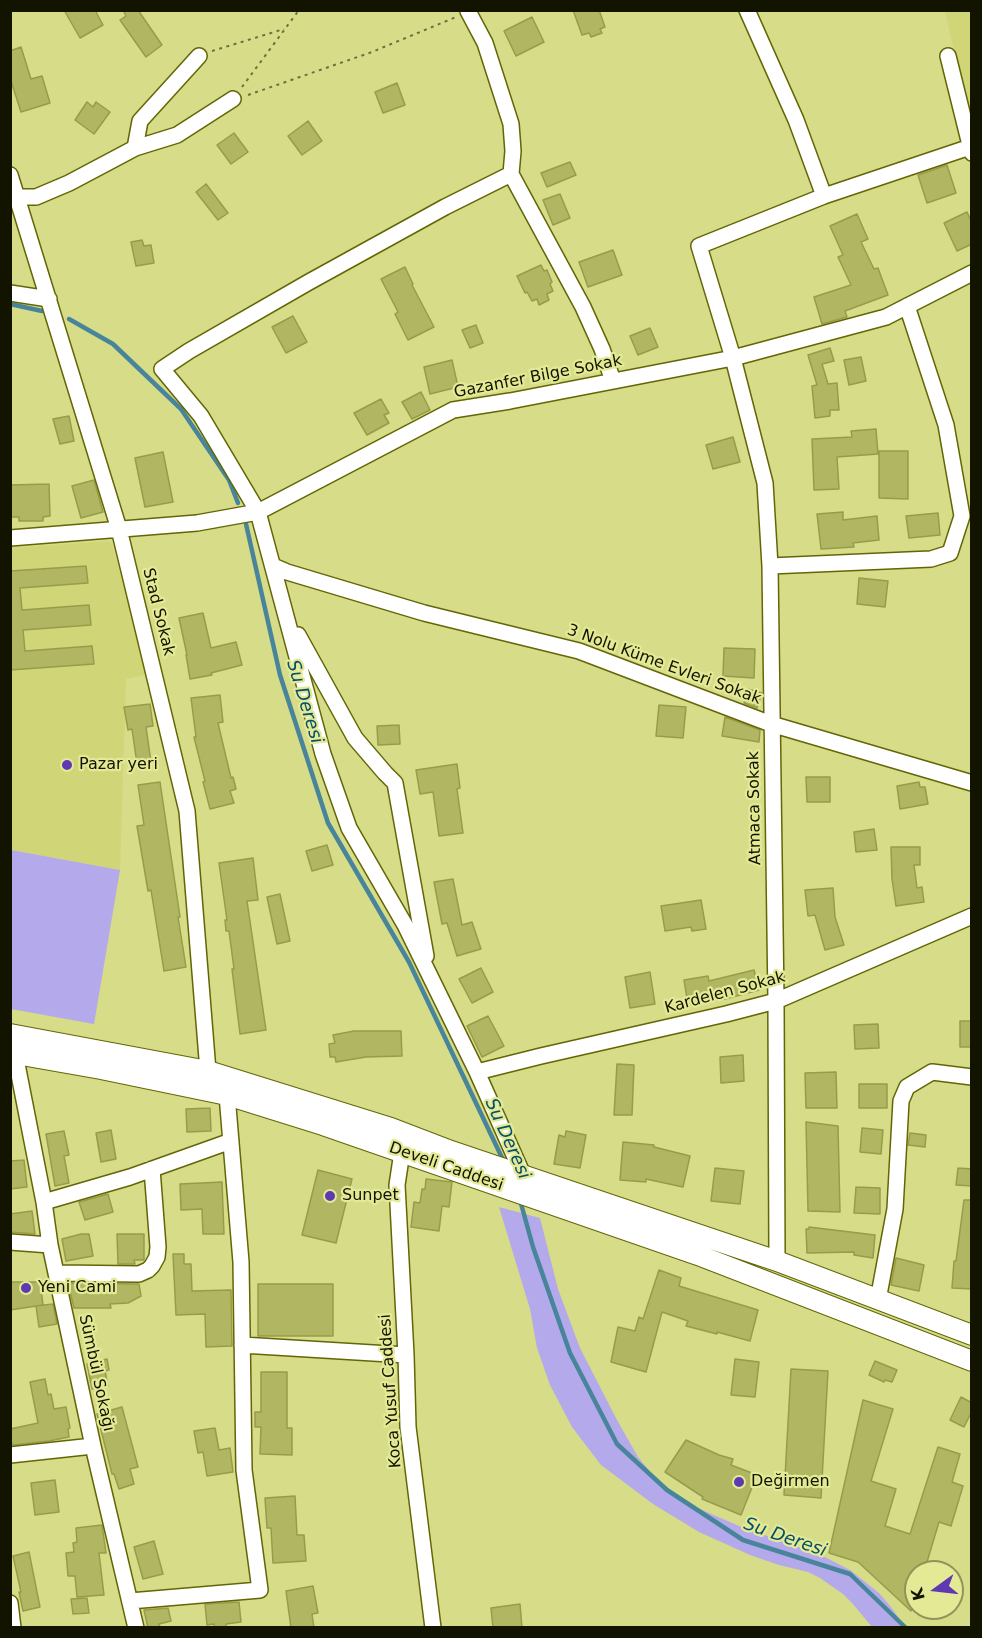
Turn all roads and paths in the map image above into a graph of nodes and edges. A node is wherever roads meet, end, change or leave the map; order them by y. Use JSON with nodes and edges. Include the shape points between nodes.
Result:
{"nodes":[{"id":1,"x":299,"y":10,"type":"edge"},
{"id":2,"x":747,"y":10,"type":"edge"},
{"id":3,"x":469,"y":11,"type":"edge"},
{"id":4,"x":284,"y":29,"type":"junction"},
{"id":5,"x":199,"y":56,"type":"joint"},
{"id":6,"x":948,"y":56,"type":"dead end"},
{"id":7,"x":234,"y":99,"type":"junction"},
{"id":8,"x":135,"y":148,"type":"junction"},
{"id":9,"x":971,"y":150,"type":"edge"},
{"id":10,"x":511,"y":174,"type":"junction"},
{"id":11,"x":10,"y":175,"type":"edge"},
{"id":12,"x":824,"y":196,"type":"junction"},
{"id":13,"x":18,"y":197,"type":"junction"},
{"id":14,"x":972,"y":273,"type":"edge"},
{"id":15,"x":10,"y":293,"type":"edge"},
{"id":16,"x":49,"y":299,"type":"junction"},
{"id":17,"x":907,"y":306,"type":"junction"},
{"id":18,"x":732,"y":358,"type":"junction"},
{"id":19,"x":613,"y":381,"type":"junction"},
{"id":20,"x":258,"y":512,"type":"junction"},
{"id":21,"x":119,"y":529,"type":"junction"},
{"id":22,"x":10,"y":538,"type":"edge"},
{"id":23,"x":273,"y":566,"type":"junction"},
{"id":24,"x":770,"y":566,"type":"junction"},
{"id":25,"x":286,"y":613,"type":"junction"},
{"id":26,"x":771,"y":724,"type":"junction"},
{"id":27,"x":972,"y":783,"type":"edge"},
{"id":28,"x":972,"y":916,"type":"edge"},
{"id":29,"x":429,"y":974,"type":"junction"},
{"id":30,"x":776,"y":1001,"type":"junction"},
{"id":31,"x":12,"y":1047,"type":"edge"},
{"id":32,"x":208,"y":1071,"type":"junction"},
{"id":33,"x":477,"y":1072,"type":"junction"},
{"id":34,"x":972,"y":1077,"type":"edge"},
{"id":35,"x":227,"y":1095,"type":"junction"},
{"id":36,"x":231,"y":1141,"type":"junction"},
{"id":37,"x":402,"y":1152,"type":"junction"},
{"id":38,"x":152,"y":1169,"type":"junction"},
{"id":39,"x":518,"y":1173,"type":"junction"},
{"id":40,"x":44,"y":1202,"type":"junction"},
{"id":41,"x":10,"y":1242,"type":"edge"},
{"id":42,"x":50,"y":1245,"type":"junction"},
{"id":43,"x":777,"y":1261,"type":"junction"},
{"id":44,"x":56,"y":1273,"type":"junction"},
{"id":45,"x":878,"y":1300,"type":"junction"},
{"id":46,"x":972,"y":1335,"type":"edge"},
{"id":47,"x":242,"y":1345,"type":"junction"},
{"id":48,"x":406,"y":1355,"type":"junction"},
{"id":49,"x":972,"y":1361,"type":"edge"},
{"id":50,"x":93,"y":1446,"type":"junction"},
{"id":51,"x":10,"y":1455,"type":"edge"},
{"id":52,"x":130,"y":1601,"type":"junction"},
{"id":53,"x":10,"y":1603,"type":"edge"},
{"id":54,"x":13,"y":1628,"type":"edge"},
{"id":55,"x":136,"y":1628,"type":"edge"},
{"id":56,"x":434,"y":1628,"type":"edge"}],
"edges":[{"from":1,"to":4,"type":"path"},
{"from":2,"to":12,"type":"street","via":[[796,120]]},
{"from":3,"to":7,"type":"path","via":[[372,52]]},
{"from":3,"to":10,"type":"street","via":[[511,124]]},
{"from":4,"to":5,"type":"path"},
{"from":4,"to":7,"type":"path"},
{"from":5,"to":8,"type":"street","via":[[140,121]]},
{"from":6,"to":9,"type":"street"},
{"from":7,"to":8,"type":"street","via":[[177,135]]},
{"from":8,"to":13,"type":"street","via":[[36,197]]},
{"from":9,"to":12,"type":"street"},
{"from":10,"to":19,"type":"street","via":[[583,307]]},
{"from":10,"to":20,"type":"street","via":[[309,282],[162,369],[201,416]]},
{"from":11,"to":13,"type":"street","name":"Stad Sokak"},
{"from":12,"to":18,"type":"street","name":"Atmaca Sokak","via":[[699,246]]},
{"from":13,"to":16,"type":"street","name":"Stad Sokak"},
{"from":14,"to":17,"type":"street","name":"Gazanfer Bilge Sokak"},
{"from":15,"to":16,"type":"street"},
{"from":16,"to":21,"type":"street","name":"Stad Sokak"},
{"from":17,"to":18,"type":"street","name":"Gazanfer Bilge Sokak","via":[[886,317]]},
{"from":17,"to":24,"type":"street","via":[[946,425],[962,516],[950,553],[931,559]]},
{"from":18,"to":19,"type":"street","name":"Gazanfer Bilge Sokak"},
{"from":18,"to":24,"type":"street","name":"Atmaca Sokak","via":[[765,483]]},
{"from":19,"to":20,"type":"street","name":"Gazanfer Bilge Sokak","via":[[453,410]]},
{"from":20,"to":21,"type":"street","name":"Gazanfer Bilge Sokak","via":[[196,523]]},
{"from":20,"to":23,"type":"street"},
{"from":21,"to":22,"type":"street","name":"Gazanfer Bilge Sokak"},
{"from":21,"to":32,"type":"street","name":"Stad Sokak","via":[[187,812]]},
{"from":23,"to":25,"type":"street"},
{"from":23,"to":26,"type":"street","name":"3 Nolu Küme Evleri Sokak","via":[[424,613],[579,651]]},
{"from":24,"to":26,"type":"street","name":"Atmaca Sokak"},
{"from":25,"to":29,"type":"street","via":[[323,754],[349,828]]},
{"from":25,"to":29,"type":"street","via":[[355,738],[395,783]]},
{"from":26,"to":27,"type":"street","name":"3 Nolu Küme Evleri Sokak"},
{"from":26,"to":30,"type":"street","name":"Atmaca Sokak"},
{"from":28,"to":30,"type":"street","name":"Kardelen Sokak"},
{"from":29,"to":33,"type":"street"},
{"from":30,"to":33,"type":"street","name":"Kardelen Sokak"},
{"from":30,"to":43,"type":"street","name":"Atmaca Sokak"},
{"from":31,"to":32,"type":"main road","name":"Develi Caddesi"},
{"from":31,"to":35,"type":"main road","name":"Develi Caddesi"},
{"from":31,"to":40,"type":"street","name":"Sümbül Sokağı"},
{"from":32,"to":39,"type":"main road","name":"Develi Caddesi"},
{"from":33,"to":39,"type":"street"},
{"from":34,"to":45,"type":"street","via":[[932,1072],[907,1087],[901,1101],[896,1209]]},
{"from":35,"to":36,"type":"street"},
{"from":35,"to":37,"type":"main road","name":"Develi Caddesi"},
{"from":36,"to":38,"type":"street"},
{"from":36,"to":47,"type":"street","via":[[241,1262]]},
{"from":37,"to":48,"type":"street","name":"Koca Yusuf Caddesi","via":[[397,1185]]},
{"from":37,"to":49,"type":"main road","name":"Develi Caddesi","via":[[698,1256]]},
{"from":38,"to":40,"type":"street"},
{"from":38,"to":44,"type":"street","via":[[158,1247],[152,1266],[139,1274]]},
{"from":39,"to":43,"type":"main road","name":"Develi Caddesi"},
{"from":40,"to":42,"type":"street","name":"Sümbül Sokağı"},
{"from":41,"to":42,"type":"street"},
{"from":42,"to":44,"type":"street","name":"Sümbül Sokağı"},
{"from":43,"to":45,"type":"main road","name":"Develi Caddesi"},
{"from":44,"to":50,"type":"street","name":"Sümbül Sokağı"},
{"from":45,"to":46,"type":"main road","name":"Develi Caddesi"},
{"from":47,"to":48,"type":"street"},
{"from":47,"to":52,"type":"street","via":[[244,1470],[261,1590]]},
{"from":48,"to":56,"type":"street","name":"Koca Yusuf Caddesi","via":[[408,1427]]},
{"from":50,"to":51,"type":"street"},
{"from":50,"to":52,"type":"street","name":"Sümbül Sokağı"},
{"from":52,"to":55,"type":"street","name":"Sümbül Sokağı"},
{"from":53,"to":54,"type":"street"}]}
